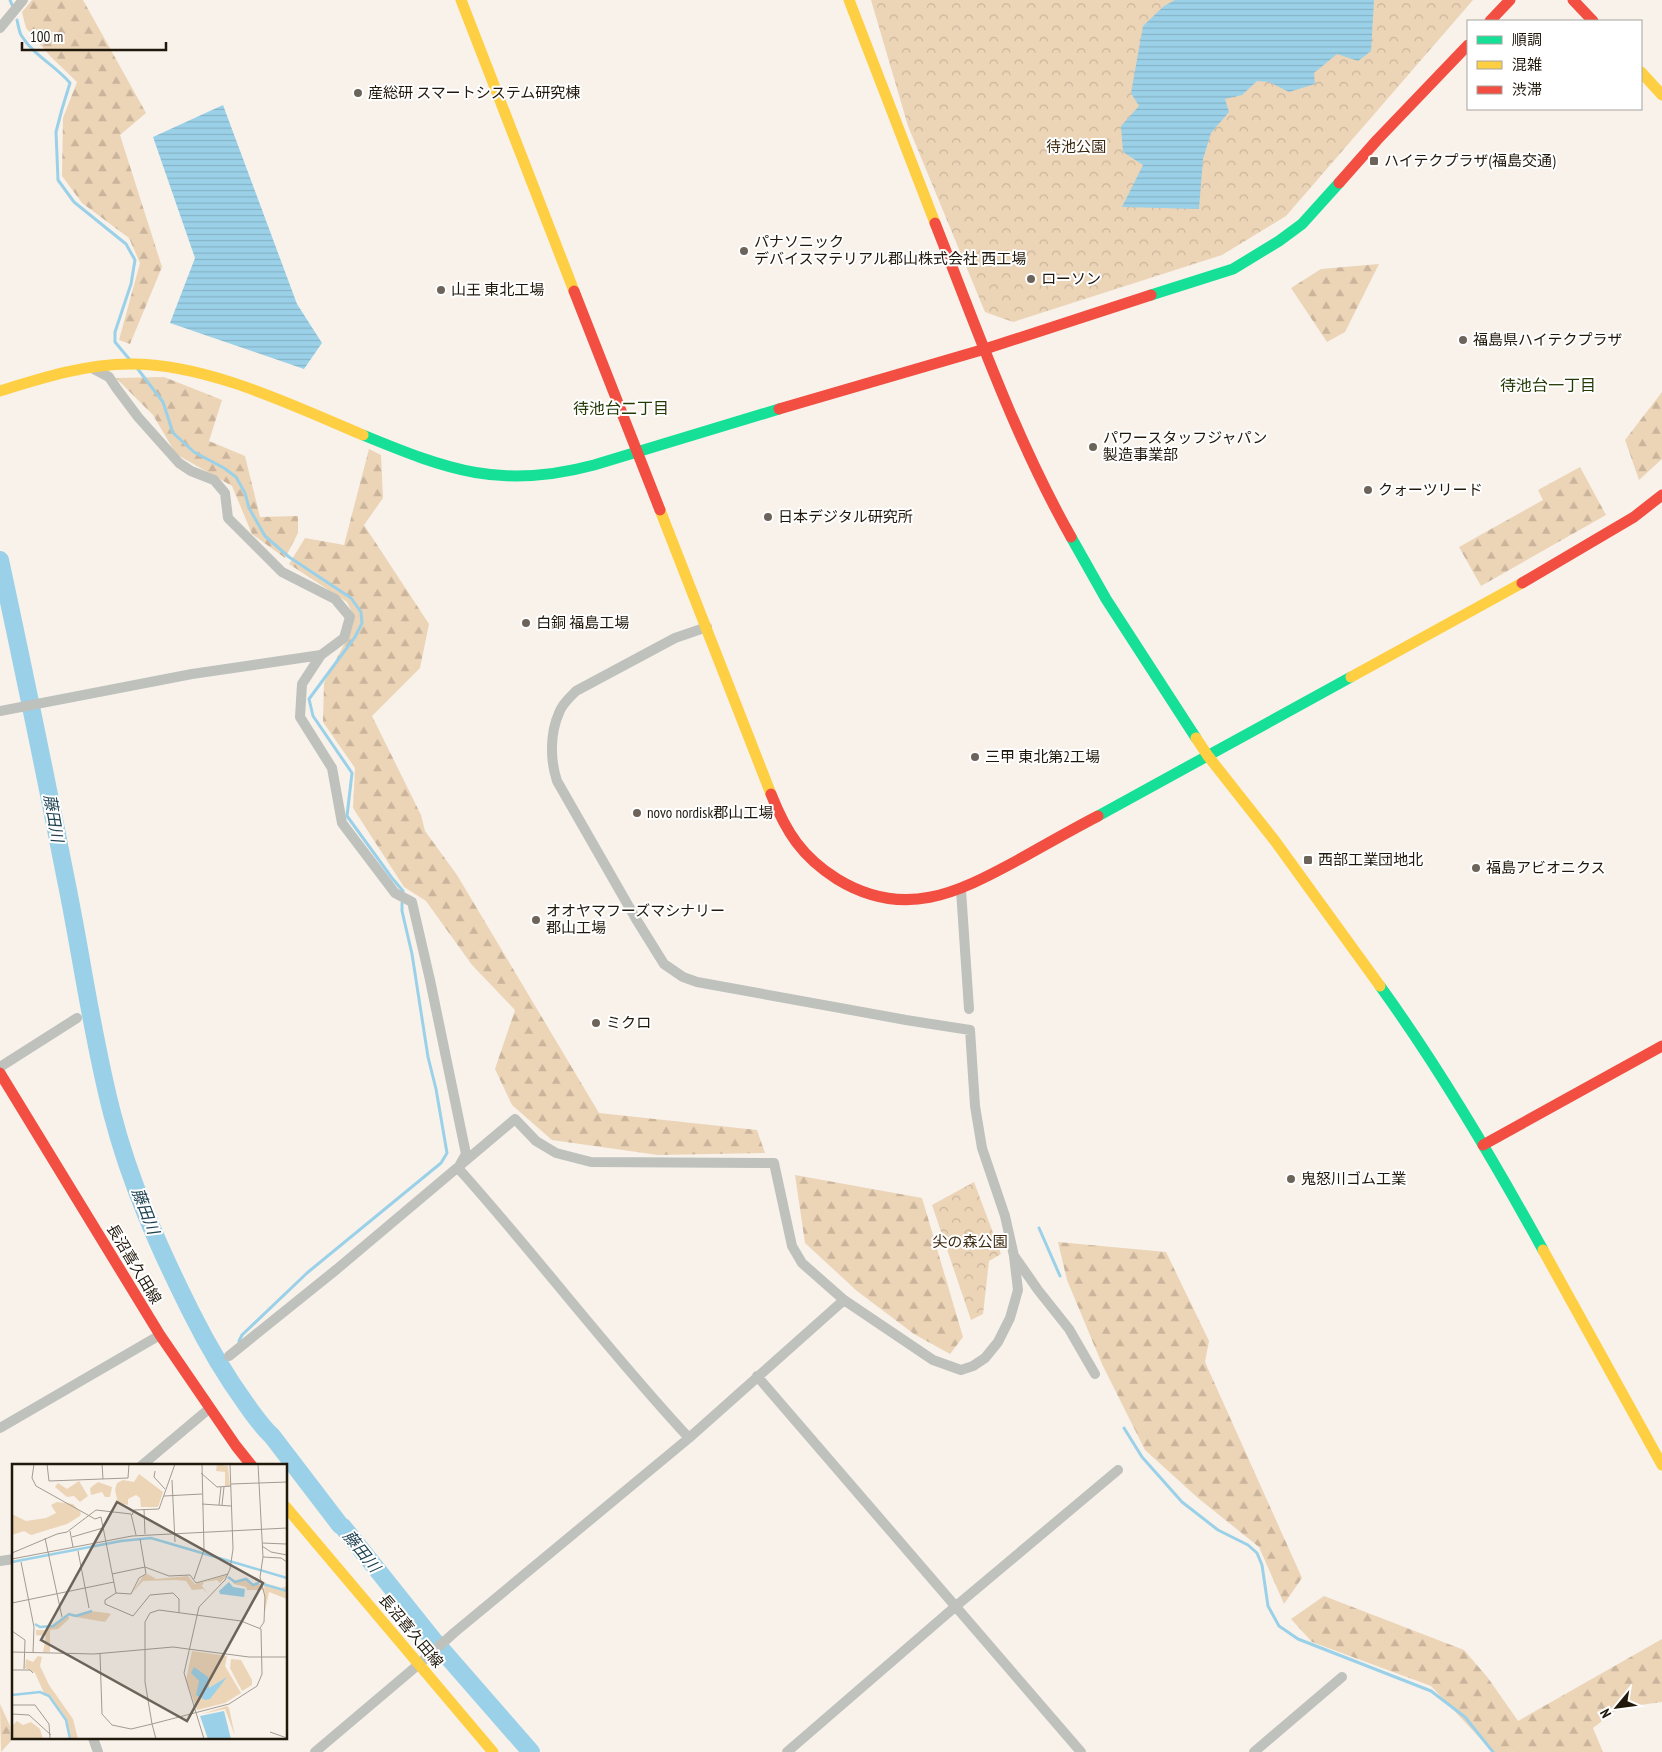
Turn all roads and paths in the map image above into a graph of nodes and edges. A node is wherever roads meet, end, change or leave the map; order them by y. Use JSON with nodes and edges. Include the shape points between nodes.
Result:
{"nodes":[{"id":1,"x":23,"y":0,"type":"edge"},
{"id":2,"x":461,"y":0,"type":"edge"},
{"id":3,"x":849,"y":0,"type":"edge"},
{"id":4,"x":1510,"y":0,"type":"edge"},
{"id":5,"x":1573,"y":0,"type":"edge"},
{"id":6,"x":1491,"y":20,"type":"edge"},
{"id":7,"x":1592,"y":20,"type":"edge"},
{"id":8,"x":0,"y":28,"type":"edge"},
{"id":9,"x":1467,"y":46,"type":"edge"},
{"id":10,"x":1642,"y":73,"type":"edge"},
{"id":11,"x":1662,"y":95,"type":"edge"},
{"id":12,"x":984,"y":349,"type":"junction"},
{"id":13,"x":92,"y":368,"type":"junction"},
{"id":14,"x":0,"y":391,"type":"edge"},
{"id":15,"x":637,"y":451,"type":"junction"},
{"id":16,"x":1662,"y":495,"type":"edge"},
{"id":17,"x":707,"y":627,"type":"junction"},
{"id":18,"x":320,"y":655,"type":"junction"},
{"id":19,"x":1,"y":711,"type":"edge"},
{"id":20,"x":1208,"y":756,"type":"junction"},
{"id":21,"x":961,"y":890,"type":"junction"},
{"id":22,"x":968,"y":1009,"type":"dead end"},
{"id":23,"x":78,"y":1018,"type":"dead end"},
{"id":24,"x":1662,"y":1046,"type":"edge"},
{"id":25,"x":0,"y":1067,"type":"edge"},
{"id":26,"x":0,"y":1073,"type":"edge"},
{"id":27,"x":1482,"y":1145,"type":"junction"},
{"id":28,"x":458,"y":1168,"type":"junction"},
{"id":29,"x":1014,"y":1256,"type":"junction"},
{"id":30,"x":844,"y":1300,"type":"junction"},
{"id":31,"x":160,"y":1335,"type":"junction"},
{"id":32,"x":229,"y":1356,"type":"dead end"},
{"id":33,"x":1095,"y":1374,"type":"dead end"},
{"id":34,"x":757,"y":1376,"type":"junction"},
{"id":35,"x":210,"y":1408,"type":"junction"},
{"id":36,"x":0,"y":1428,"type":"edge"},
{"id":37,"x":689,"y":1438,"type":"junction"},
{"id":38,"x":144,"y":1464,"type":"edge"},
{"id":39,"x":251,"y":1464,"type":"edge"},
{"id":40,"x":1662,"y":1465,"type":"edge"},
{"id":41,"x":1118,"y":1470,"type":"dead end"},
{"id":42,"x":288,"y":1509,"type":"edge"},
{"id":43,"x":956,"y":1606,"type":"junction"},
{"id":44,"x":422,"y":1662,"type":"junction"},
{"id":45,"x":1342,"y":1677,"type":"dead end"},
{"id":46,"x":94,"y":1740,"type":"edge"},
{"id":47,"x":98,"y":1752,"type":"edge"},
{"id":48,"x":316,"y":1752,"type":"edge"},
{"id":49,"x":493,"y":1752,"type":"edge"},
{"id":50,"x":787,"y":1752,"type":"edge"},
{"id":51,"x":1081,"y":1752,"type":"edge"},
{"id":52,"x":1254,"y":1752,"type":"edge"}],
"edges":[{"from":1,"to":8,"type":"street"},
{"from":2,"to":15,"type":"street"},
{"from":3,"to":12,"type":"street"},
{"from":4,"to":6,"type":"street"},
{"from":5,"to":7,"type":"street"},
{"from":9,"to":12,"type":"street","via":[[1302,224],[1279,241],[1233,269]]},
{"from":10,"to":11,"type":"street"},
{"from":12,"to":15,"type":"street"},
{"from":12,"to":20,"type":"street","via":[[1053,504],[1106,599]]},
{"from":13,"to":14,"type":"street","via":[[44,377]]},
{"from":13,"to":15,"type":"street","via":[[140,364],[201,373],[461,472],[518,477],[549,475],[589,467]]},
{"from":13,"to":18,"type":"street","via":[[109,377],[138,417],[179,463],[214,480],[225,493],[228,518],[282,572],[335,599],[350,617],[344,638]]},
{"from":15,"to":17,"type":"street"},
{"from":16,"to":20,"type":"street","via":[[1634,517],[1519,585]]},
{"from":17,"to":21,"type":"street","via":[[780,815],[793,839],[812,860],[833,877],[880,896],[905,900]]},
{"from":17,"to":29,"type":"street","via":[[675,638],[576,690],[559,713],[554,735],[552,750],[556,781],[664,964],[683,978],[970,1030],[982,1148],[1005,1216]]},
{"from":18,"to":19,"type":"street","via":[[192,674]]},
{"from":18,"to":28,"type":"street","via":[[302,684],[300,717],[332,768],[342,823],[395,893],[412,902],[466,1154]]},
{"from":20,"to":21,"type":"street"},
{"from":20,"to":27,"type":"street","via":[[1381,986]]},
{"from":21,"to":22,"type":"street"},
{"from":23,"to":25,"type":"street"},
{"from":24,"to":27,"type":"street"},
{"from":26,"to":31,"type":"street","name":"長沼喜久田線"},
{"from":27,"to":40,"type":"street"},
{"from":28,"to":30,"type":"street","via":[[516,1119],[536,1141],[556,1153],[591,1162],[774,1163],[792,1246],[802,1263]]},
{"from":28,"to":32,"type":"street"},
{"from":28,"to":37,"type":"street"},
{"from":29,"to":30,"type":"street","via":[[1018,1290],[1010,1318],[998,1342],[985,1358],[961,1370],[933,1360]]},
{"from":29,"to":33,"type":"street","via":[[1069,1329]]},
{"from":30,"to":34,"type":"street"},
{"from":31,"to":35,"type":"street","name":"長沼喜久田線"},
{"from":31,"to":36,"type":"street"},
{"from":34,"to":37,"type":"street"},
{"from":34,"to":43,"type":"street"},
{"from":35,"to":38,"type":"street"},
{"from":35,"to":39,"type":"street","name":"長沼喜久田線"},
{"from":37,"to":44,"type":"street"},
{"from":41,"to":43,"type":"street"},
{"from":42,"to":44,"type":"street","name":"長沼喜久田線"},
{"from":43,"to":50,"type":"street"},
{"from":43,"to":51,"type":"street"},
{"from":44,"to":48,"type":"street"},
{"from":44,"to":49,"type":"street","name":"長沼喜久田線"},
{"from":45,"to":52,"type":"street"},
{"from":46,"to":47,"type":"street"}]}
